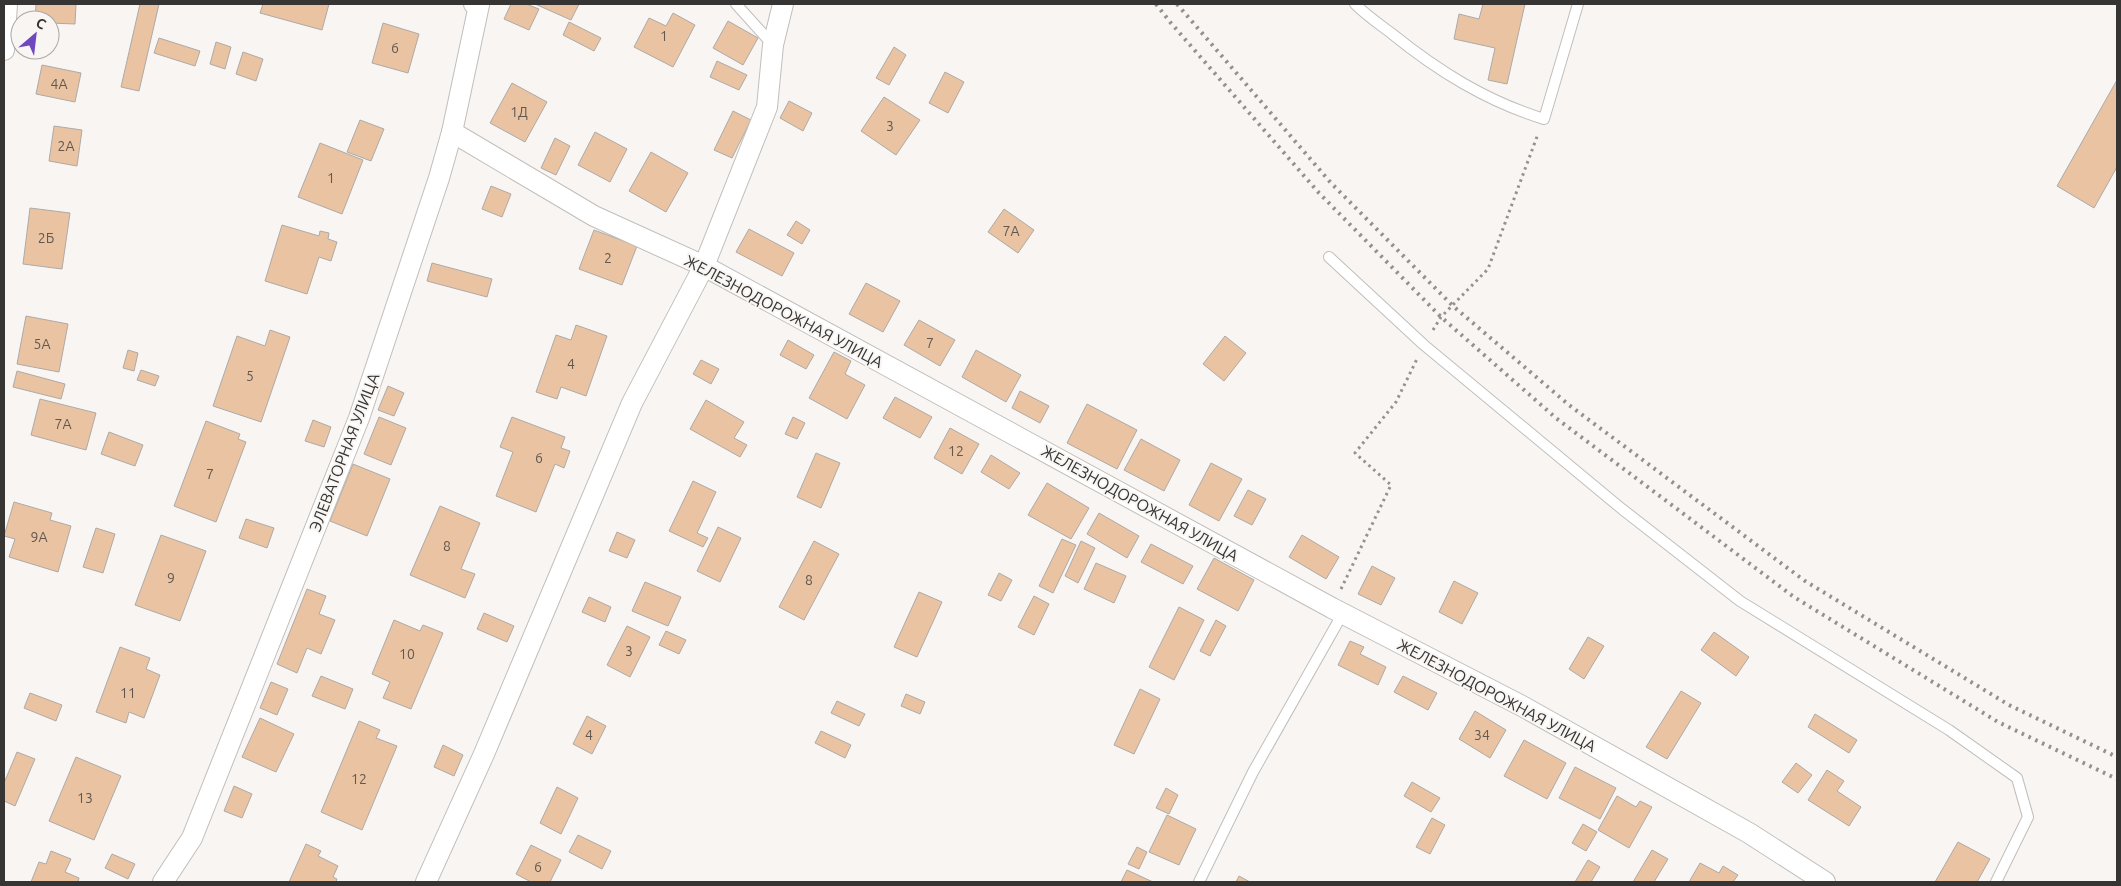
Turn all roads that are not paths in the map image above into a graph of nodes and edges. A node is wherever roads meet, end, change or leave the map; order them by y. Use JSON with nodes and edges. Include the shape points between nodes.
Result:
{"nodes":[{"id":1,"x":7,"y":4,"type":"edge"},
{"id":2,"x":736,"y":4,"type":"edge"},
{"id":3,"x":783,"y":4,"type":"edge"},
{"id":4,"x":1355,"y":4,"type":"edge"},
{"id":5,"x":1578,"y":4,"type":"edge"},
{"id":6,"x":476,"y":5,"type":"edge"},
{"id":7,"x":773,"y":45,"type":"junction"},
{"id":8,"x":4,"y":50,"type":"edge"},
{"id":9,"x":452,"y":132,"type":"junction"},
{"id":10,"x":1330,"y":257,"type":"dead end"},
{"id":11,"x":704,"y":266,"type":"junction"},
{"id":12,"x":1342,"y":613,"type":"junction"},
{"id":13,"x":163,"y":882,"type":"edge"},
{"id":14,"x":426,"y":882,"type":"edge"},
{"id":15,"x":1200,"y":882,"type":"edge"},
{"id":16,"x":1825,"y":882,"type":"edge"},
{"id":17,"x":1996,"y":882,"type":"edge"}],
"edges":[{"from":1,"to":8,"type":"street"},
{"from":2,"to":7,"type":"lane"},
{"from":3,"to":7,"type":"street"},
{"from":4,"to":5,"type":"lane","via":[[1427,62],[1514,110],[1544,119]]},
{"from":6,"to":9,"type":"street","name":"ЭЛЕВАТОРНАЯ УЛИЦА"},
{"from":7,"to":11,"type":"street","via":[[767,106]]},
{"from":9,"to":11,"type":"street","name":"ЖЕЛЕЗНОДОРОЖНАЯ УЛИЦА","via":[[594,216]]},
{"from":9,"to":13,"type":"street","name":"ЭЛЕВАТОРНАЯ УЛИЦА","via":[[359,418],[192,838]]},
{"from":10,"to":17,"type":"lane","via":[[1424,345],[1622,509],[1740,601],[1949,730],[2017,778],[2028,817]]},
{"from":11,"to":12,"type":"street","name":"ЖЕЛЕЗНОДОРОЖНАЯ УЛИЦА"},
{"from":11,"to":14,"type":"street","via":[[632,403],[484,754]]},
{"from":12,"to":15,"type":"lane","via":[[1253,772]]},
{"from":12,"to":16,"type":"street","name":"ЖЕЛЕЗНОДОРОЖНАЯ УЛИЦА","via":[[1522,706],[1749,833]]}]}
